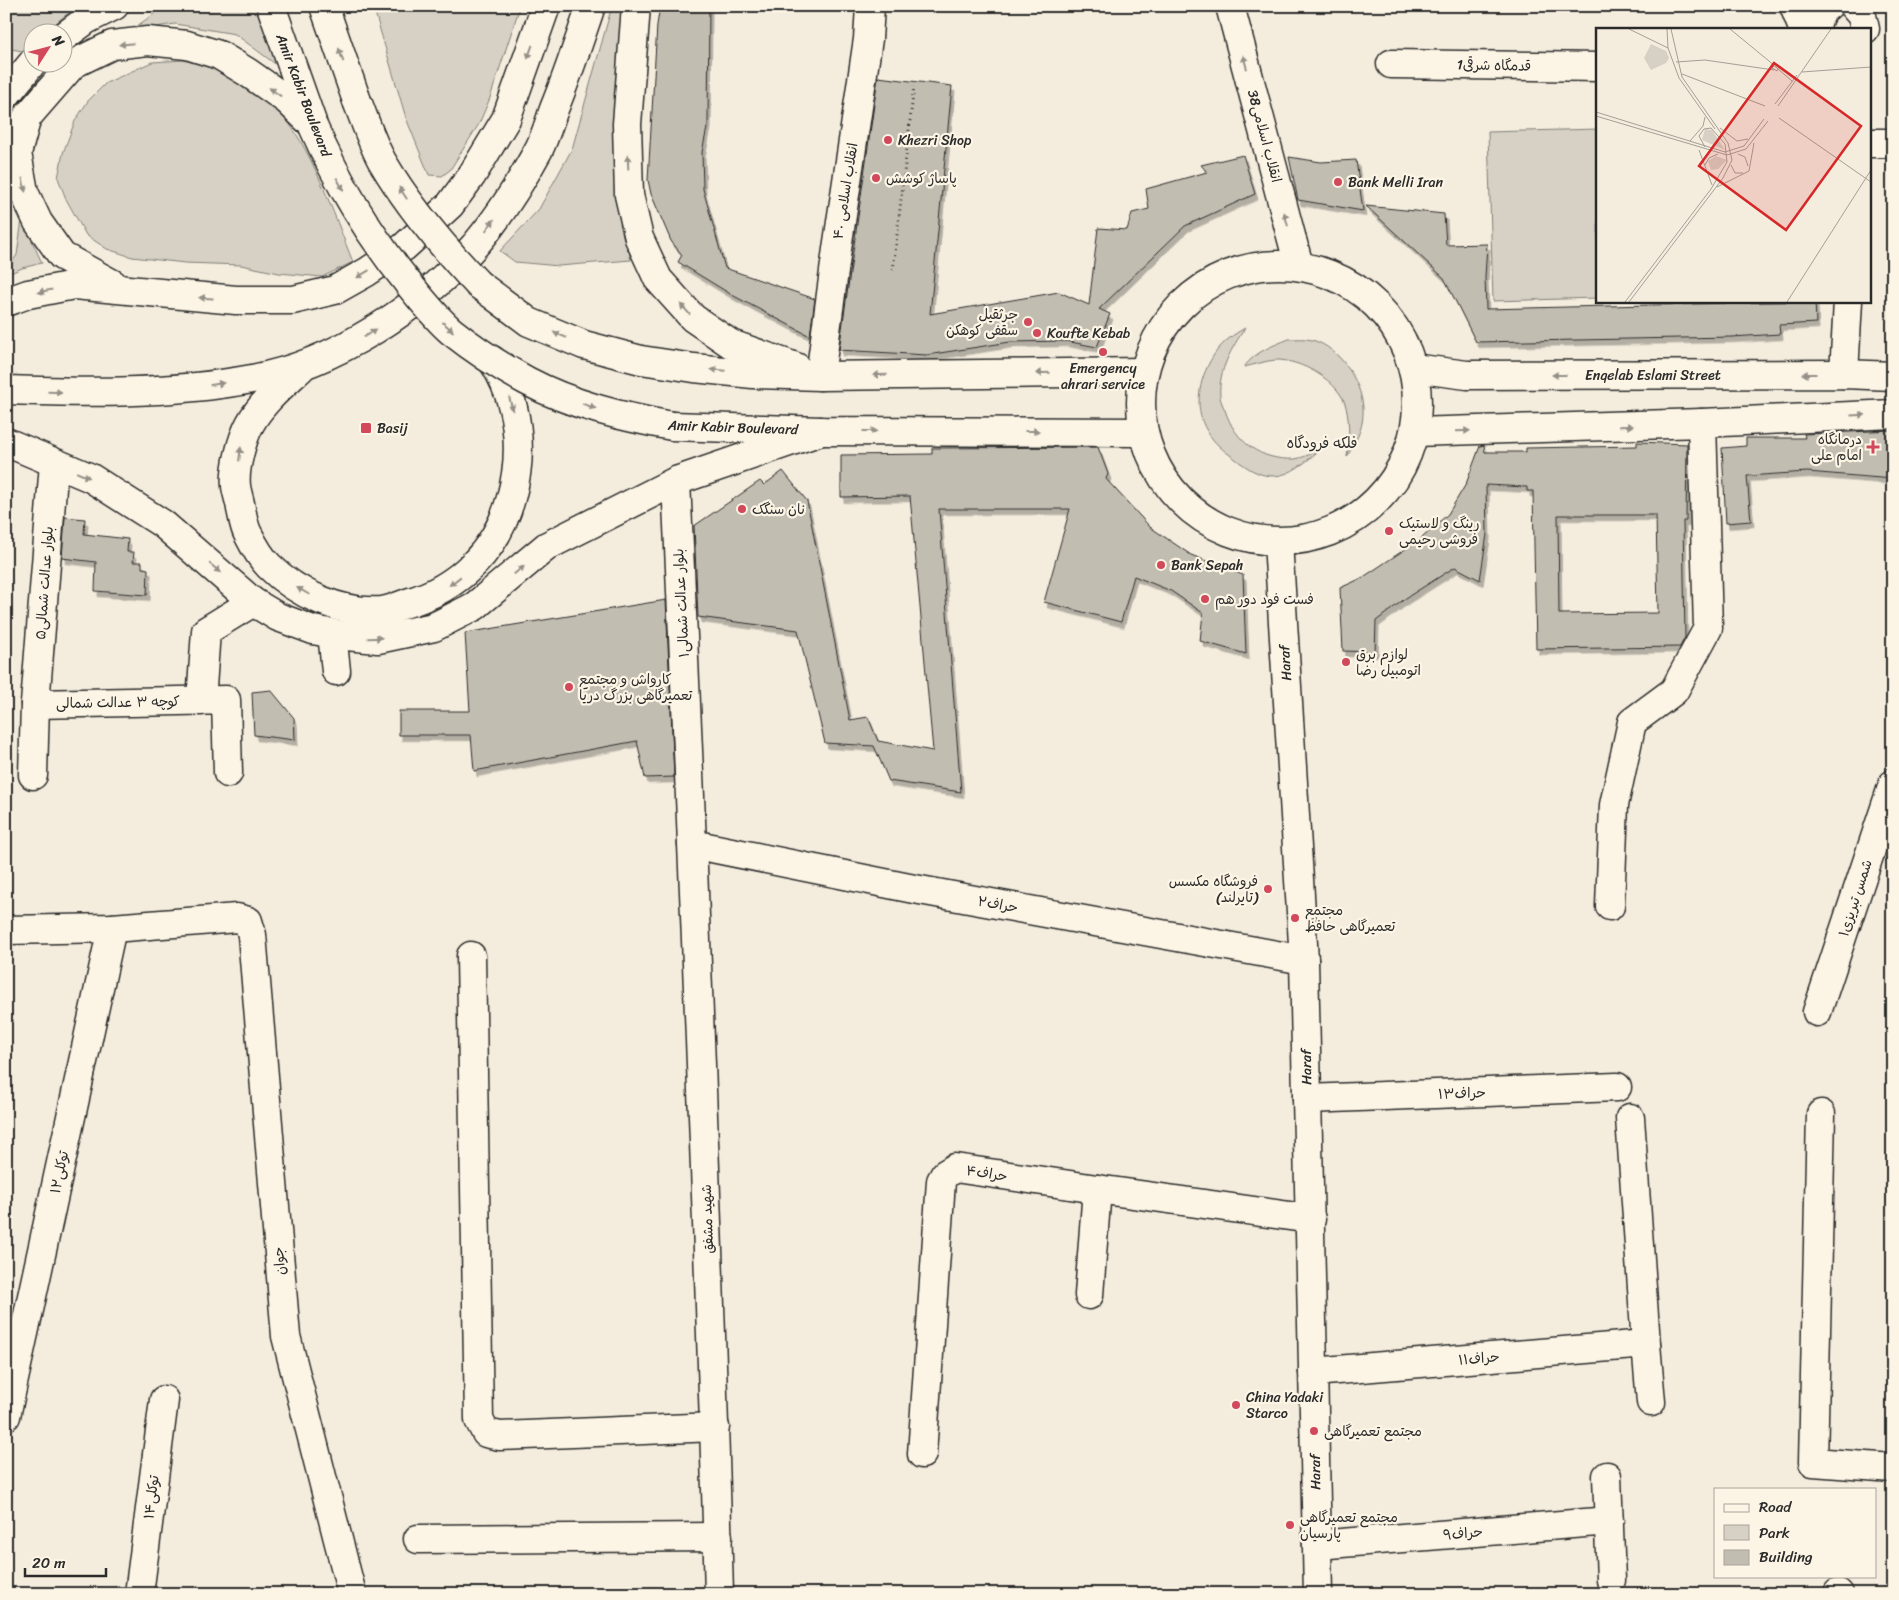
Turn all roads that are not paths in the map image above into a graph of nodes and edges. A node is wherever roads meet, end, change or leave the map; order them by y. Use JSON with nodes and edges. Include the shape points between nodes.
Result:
{"nodes":[{"id":1,"x":114,"y":6,"type":"edge"},
{"id":2,"x":271,"y":6,"type":"edge"},
{"id":3,"x":324,"y":6,"type":"edge"},
{"id":4,"x":546,"y":6,"type":"edge"},
{"id":5,"x":591,"y":6,"type":"edge"},
{"id":6,"x":636,"y":6,"type":"edge"},
{"id":7,"x":870,"y":6,"type":"edge"},
{"id":8,"x":1230,"y":6,"type":"edge"},
{"id":9,"x":1794,"y":6,"type":"edge"},
{"id":10,"x":1828,"y":6,"type":"edge"},
{"id":11,"x":1853,"y":6,"type":"edge"},
{"id":12,"x":1868,"y":6,"type":"edge"},
{"id":13,"x":1803,"y":28,"type":"edge"},
{"id":14,"x":1816,"y":28,"type":"edge"},
{"id":15,"x":1865,"y":28,"type":"edge"},
{"id":16,"x":1865,"y":28,"type":"edge"},
{"id":17,"x":72,"y":30,"type":"edge"},
{"id":18,"x":1391,"y":64,"type":"dead end"},
{"id":19,"x":1596,"y":67,"type":"edge"},
{"id":20,"x":25,"y":72,"type":"edge"},
{"id":21,"x":6,"y":95,"type":"edge"},
{"id":22,"x":312,"y":124,"type":"junction"},
{"id":23,"x":1872,"y":143,"type":"edge"},
{"id":24,"x":1893,"y":143,"type":"edge"},
{"id":25,"x":1299,"y":266,"type":"junction"},
{"id":26,"x":120,"y":288,"type":"junction"},
{"id":27,"x":6,"y":302,"type":"edge"},
{"id":28,"x":1848,"y":302,"type":"edge"},
{"id":29,"x":492,"y":360,"type":"junction"},
{"id":30,"x":306,"y":363,"type":"junction"},
{"id":31,"x":1413,"y":368,"type":"junction"},
{"id":32,"x":1144,"y":372,"type":"junction"},
{"id":33,"x":1844,"y":374,"type":"junction"},
{"id":34,"x":820,"y":376,"type":"junction"},
{"id":35,"x":1893,"y":376,"type":"edge"},
{"id":36,"x":6,"y":390,"type":"edge"},
{"id":37,"x":1893,"y":414,"type":"edge"},
{"id":38,"x":1702,"y":423,"type":"junction"},
{"id":39,"x":821,"y":431,"type":"junction"},
{"id":40,"x":1143,"y":432,"type":"junction"},
{"id":41,"x":1414,"y":432,"type":"junction"},
{"id":42,"x":6,"y":442,"type":"edge"},
{"id":43,"x":54,"y":463,"type":"junction"},
{"id":44,"x":676,"y":481,"type":"junction"},
{"id":45,"x":1278,"y":542,"type":"junction"},
{"id":46,"x":254,"y":602,"type":"junction"},
{"id":47,"x":332,"y":633,"type":"junction"},
{"id":48,"x":336,"y":671,"type":"dead end"},
{"id":49,"x":201,"y":700,"type":"junction"},
{"id":50,"x":35,"y":704,"type":"junction"},
{"id":51,"x":228,"y":773,"type":"dead end"},
{"id":52,"x":34,"y":774,"type":"dead end"},
{"id":53,"x":1893,"y":784,"type":"edge"},
{"id":54,"x":692,"y":844,"type":"junction"},
{"id":55,"x":1610,"y":906,"type":"dead end"},
{"id":56,"x":112,"y":928,"type":"junction"},
{"id":57,"x":6,"y":930,"type":"edge"},
{"id":58,"x":471,"y":956,"type":"dead end"},
{"id":59,"x":1304,"y":960,"type":"junction"},
{"id":60,"x":1817,"y":1012,"type":"dead end"},
{"id":61,"x":1617,"y":1088,"type":"dead end"},
{"id":62,"x":1307,"y":1099,"type":"junction"},
{"id":63,"x":1821,"y":1114,"type":"dead end"},
{"id":64,"x":1630,"y":1118,"type":"dead end"},
{"id":65,"x":1097,"y":1189,"type":"junction"},
{"id":66,"x":1311,"y":1219,"type":"junction"},
{"id":67,"x":1089,"y":1296,"type":"dead end"},
{"id":68,"x":1646,"y":1344,"type":"junction"},
{"id":69,"x":1313,"y":1372,"type":"junction"},
{"id":70,"x":164,"y":1400,"type":"dead end"},
{"id":71,"x":1651,"y":1402,"type":"dead end"},
{"id":72,"x":6,"y":1416,"type":"edge"},
{"id":73,"x":715,"y":1426,"type":"junction"},
{"id":74,"x":922,"y":1454,"type":"dead end"},
{"id":75,"x":1893,"y":1468,"type":"edge"},
{"id":76,"x":1607,"y":1476,"type":"dead end"},
{"id":77,"x":1609,"y":1522,"type":"junction"},
{"id":78,"x":718,"y":1537,"type":"junction"},
{"id":79,"x":418,"y":1539,"type":"dead end"},
{"id":80,"x":1317,"y":1545,"type":"junction"},
{"id":81,"x":1611,"y":1580,"type":"dead end"},
{"id":82,"x":139,"y":1594,"type":"edge"},
{"id":83,"x":352,"y":1594,"type":"edge"},
{"id":84,"x":719,"y":1594,"type":"edge"},
{"id":85,"x":1318,"y":1594,"type":"edge"}],
"edges":[{"from":1,"to":17,"type":"main road"},
{"from":2,"to":22,"type":"main road","name":"Amir Kabir Boulevard"},
{"from":34,"to":3,"type":"main road","one_way":true,"bridge":true,"via":[[694,368],[641,360],[584,346],[529,322],[478,284],[448,253],[381,159]]},
{"from":4,"to":26,"type":"main road","one_way":true,"via":[[506,119],[472,175],[450,205],[404,247],[367,272],[334,290],[292,300],[236,300]]},
{"from":30,"to":5,"type":"main road","one_way":true,"via":[[359,339],[404,310],[475,244],[499,214],[540,148]]},
{"from":34,"to":6,"type":"main road","one_way":true,"via":[[731,344],[693,318],[658,279],[639,238],[629,195],[627,124]]},
{"from":7,"to":34,"type":"main road","name":"انقلاب اسلامی ۴۰"},
{"from":25,"to":8,"type":"main road","name":"38انقلاب اسلامی","one_way":true},
{"from":9,"to":13,"type":"main road"},
{"from":10,"to":14,"type":"main road","via":[[1822,10]]},
{"from":11,"to":15,"type":"main road","via":[[1862,16]]},
{"from":12,"to":16,"type":"main road"},
{"from":18,"to":19,"type":"main road","name":"1قدمگاه شرقی"},
{"from":20,"to":21,"type":"main road"},
{"from":22,"to":26,"type":"main road","one_way":true,"via":[[247,72],[219,55],[187,45],[148,41],[112,45],[73,64],[27,117],[17,153],[24,192],[38,222],[62,256]]},
{"from":22,"to":29,"type":"main road","name":"Amir Kabir Boulevard","one_way":true,"bridge":true,"via":[[350,201],[393,264],[444,324]]},
{"from":23,"to":24,"type":"main road"},
{"from":25,"to":31,"type":"main road","via":[[1338,278],[1371,300],[1397,331]]},
{"from":25,"to":32,"type":"main road","via":[[1258,266],[1218,278],[1184,301],[1159,333]]},
{"from":26,"to":27,"type":"main road","one_way":true,"via":[[74,285]]},
{"from":28,"to":33,"type":"main road"},
{"from":29,"to":30,"type":"main road","one_way":true,"via":[[500,371],[511,401],[519,441],[517,475],[500,528],[474,565],[450,585],[421,599],[383,611],[343,608],[302,592],[268,565],[247,533],[236,486],[241,446],[250,423],[274,393]]},
{"from":29,"to":39,"type":"main road","name":"Amir Kabir Boulevard","one_way":true,"bridge":true,"via":[[528,382],[623,417],[672,426]]},
{"from":36,"to":30,"type":"main road","one_way":true,"via":[[69,392],[197,387],[254,379]]},
{"from":33,"to":31,"type":"main road","name":"Enqelab Eslami Street","one_way":true,"via":[[1467,375]]},
{"from":31,"to":41,"type":"main road","via":[[1417,389]]},
{"from":32,"to":34,"type":"main road","one_way":true},
{"from":32,"to":40,"type":"main road","via":[[1140,402]]},
{"from":33,"to":35,"type":"main road","name":"Enqelab Eslami Street"},
{"from":38,"to":37,"type":"main road","one_way":true},
{"from":41,"to":38,"type":"main road","one_way":true},
{"from":38,"to":55,"type":"main road","via":[[1708,628],[1674,691],[1632,722],[1614,805]]},
{"from":39,"to":40,"type":"main road","name":"Amir Kabir Boulevard","one_way":true},
{"from":39,"to":44,"type":"main road"},
{"from":40,"to":45,"type":"main road","via":[[1156,467],[1178,498],[1207,521],[1241,536]]},
{"from":41,"to":45,"type":"main road","via":[[1397,476],[1366,511],[1325,534]]},
{"from":42,"to":43,"type":"main road"},
{"from":43,"to":46,"type":"main road","one_way":true,"via":[[91,478],[163,524]]},
{"from":43,"to":50,"type":"main road","name":"بلوار عدالت شمالی۵"},
{"from":47,"to":44,"type":"main road","one_way":true,"via":[[378,639],[434,627],[475,606],[547,546]]},
{"from":44,"to":54,"type":"main road","name":"بلوار عدالت شمالی۱"},
{"from":45,"to":59,"type":"main road","name":"Haraf"},
{"from":46,"to":47,"type":"main road","via":[[278,617],[313,630]]},
{"from":46,"to":49,"type":"main road","via":[[206,631]]},
{"from":47,"to":48,"type":"main road"},
{"from":49,"to":50,"type":"main road","name":"کوچه ۳ عدالت شمالی"},
{"from":49,"to":51,"type":"main road","name":"کوچه ۳ عدالت شمالی","via":[[226,700]]},
{"from":50,"to":52,"type":"main road","name":"بلوار عدالت شمالی۵"},
{"from":53,"to":60,"type":"main road","name":"شمس تبریزی۱"},
{"from":54,"to":59,"type":"main road","name":"حراف۲","via":[[909,888]]},
{"from":54,"to":73,"type":"main road","name":"شهید مشفق"},
{"from":56,"to":57,"type":"main road"},
{"from":56,"to":72,"type":"main road","name":"توکلی۱۲"},
{"from":56,"to":83,"type":"main road","name":"جوان","via":[[238,918],[248,921],[252,935],[286,1336]]},
{"from":58,"to":73,"type":"main road","via":[[479,1420],[486,1432],[500,1436]]},
{"from":59,"to":62,"type":"main road","name":"Haraf"},
{"from":61,"to":62,"type":"main road","name":"حراف۱۳"},
{"from":62,"to":66,"type":"main road","name":"Haraf"},
{"from":63,"to":75,"type":"main road","via":[[1813,1462]]},
{"from":64,"to":68,"type":"main road"},
{"from":65,"to":66,"type":"main road","name":"حراف۴"},
{"from":65,"to":67,"type":"main road"},
{"from":65,"to":74,"type":"main road","name":"حراف۴","via":[[955,1168],[945,1174],[941,1181]]},
{"from":66,"to":69,"type":"main road","name":"Haraf"},
{"from":68,"to":69,"type":"main road","name":"حراف۱۱"},
{"from":68,"to":71,"type":"main road"},
{"from":69,"to":80,"type":"main road","name":"Haraf"},
{"from":70,"to":82,"type":"main road","name":"توکلی۱۴"},
{"from":73,"to":78,"type":"main road","name":"شهید مشفق"},
{"from":76,"to":77,"type":"main road"},
{"from":77,"to":80,"type":"main road","name":"حراف۹"},
{"from":77,"to":81,"type":"main road"},
{"from":78,"to":79,"type":"main road"},
{"from":78,"to":84,"type":"main road","name":"شهید مشفق"},
{"from":80,"to":85,"type":"main road","name":"Haraf"}]}
